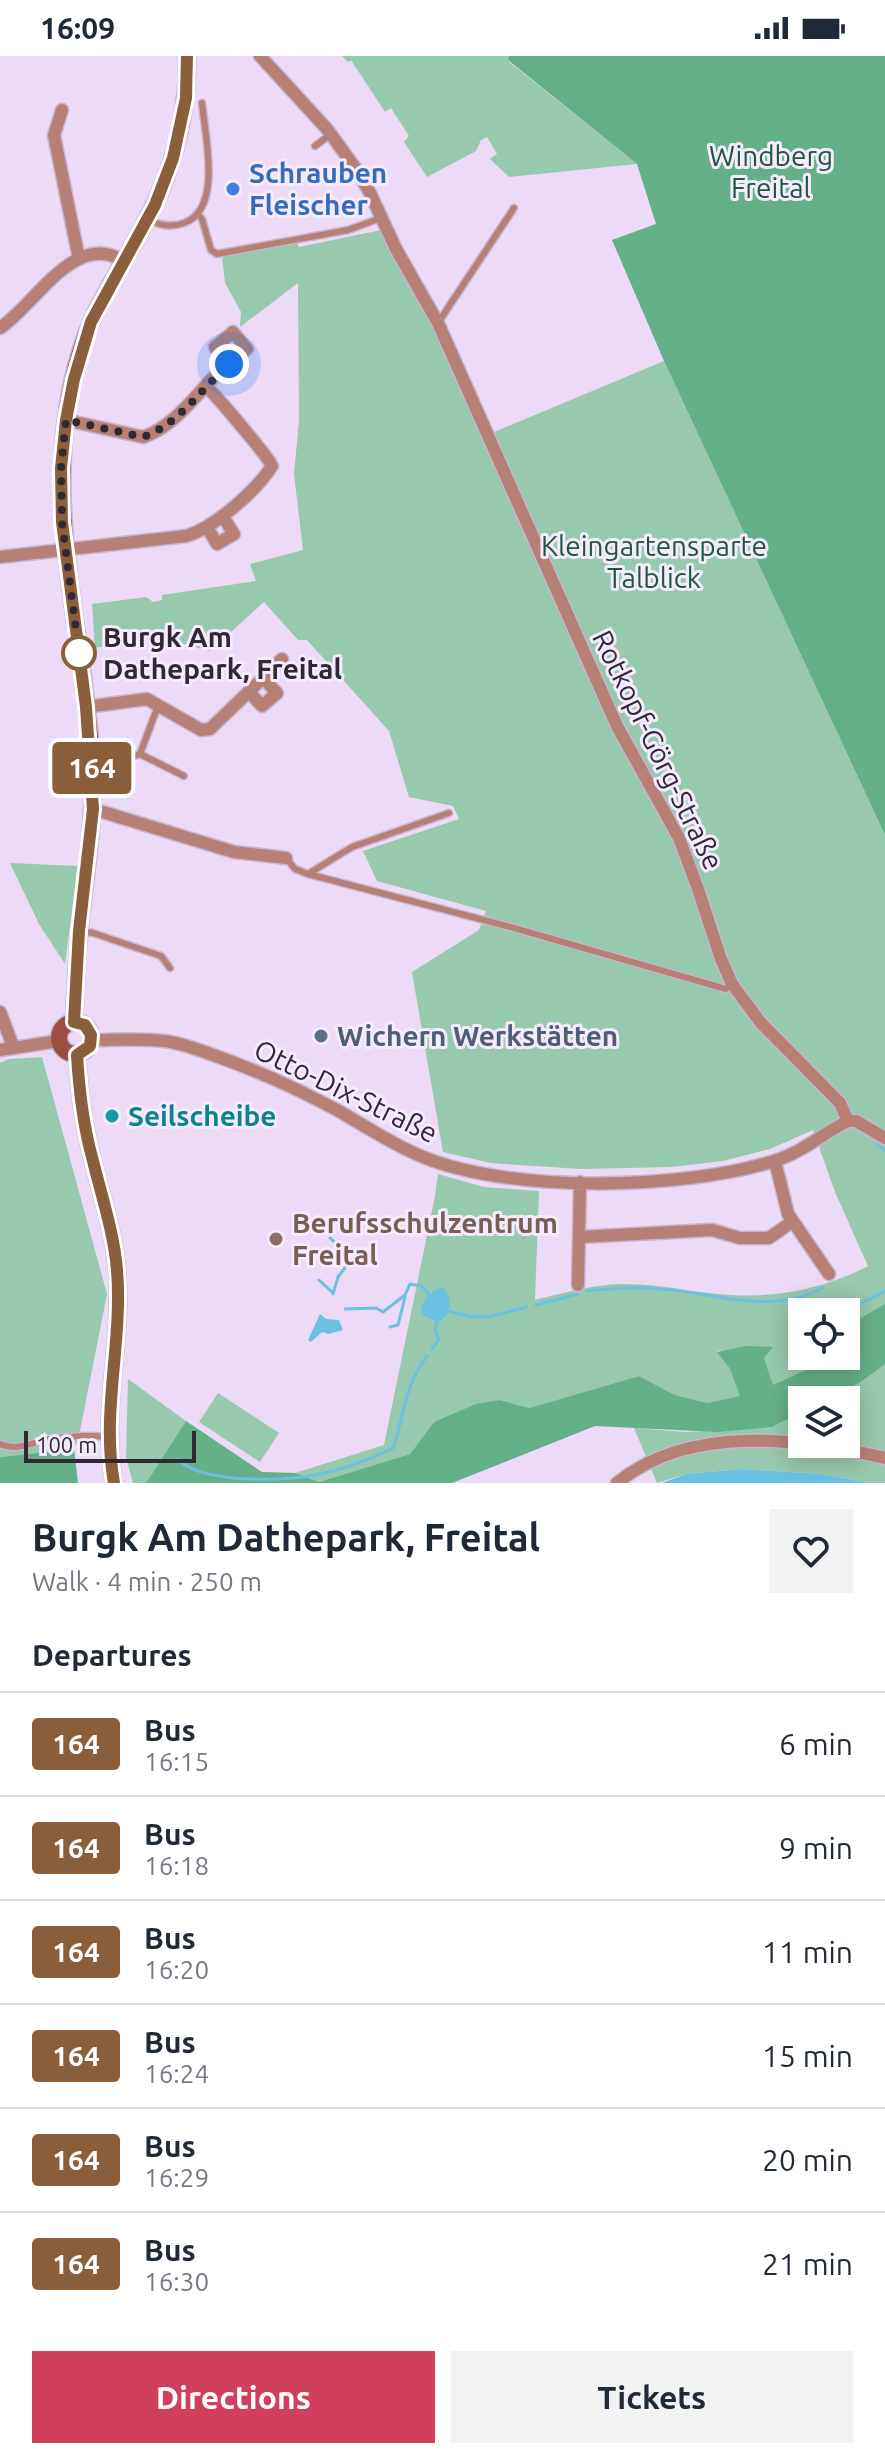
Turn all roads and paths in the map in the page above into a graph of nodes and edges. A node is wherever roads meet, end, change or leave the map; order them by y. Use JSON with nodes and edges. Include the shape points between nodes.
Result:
{"nodes":[{"id":1,"x":187,"y":56,"type":"edge"},
{"id":2,"x":260,"y":56,"type":"edge"},
{"id":3,"x":202,"y":103,"type":"dead end"},
{"id":4,"x":62,"y":110,"type":"dead end"},
{"id":5,"x":331,"y":134,"type":"junction"},
{"id":6,"x":315,"y":146,"type":"dead end"},
{"id":7,"x":352,"y":164,"type":"junction"},
{"id":8,"x":337,"y":174,"type":"dead end"},
{"id":9,"x":514,"y":208,"type":"dead end"},
{"id":10,"x":198,"y":214,"type":"junction"},
{"id":11,"x":381,"y":218,"type":"junction"},
{"id":12,"x":147,"y":219,"type":"junction"},
{"id":13,"x":79,"y":259,"type":"junction"},
{"id":14,"x":123,"y":261,"type":"junction"},
{"id":15,"x":438,"y":323,"type":"junction"},
{"id":16,"x":0,"y":328,"type":"edge"},
{"id":17,"x":229,"y":364,"type":"dead end"},
{"id":18,"x":206,"y":387,"type":"junction"},
{"id":19,"x":66,"y":420,"type":"junction"},
{"id":20,"x":223,"y":517,"type":"junction"},
{"id":21,"x":207,"y":527,"type":"junction"},
{"id":22,"x":65,"y":550,"type":"junction"},
{"id":23,"x":0,"y":557,"type":"edge"},
{"id":24,"x":282,"y":659,"type":"dead end"},
{"id":25,"x":263,"y":678,"type":"junction"},
{"id":26,"x":249,"y":692,"type":"junction"},
{"id":27,"x":158,"y":706,"type":"junction"},
{"id":28,"x":86,"y":707,"type":"junction"},
{"id":29,"x":140,"y":754,"type":"junction"},
{"id":30,"x":125,"y":759,"type":"dead end"},
{"id":31,"x":184,"y":776,"type":"dead end"},
{"id":32,"x":93,"y":809,"type":"junction"},
{"id":33,"x":449,"y":813,"type":"dead end"},
{"id":34,"x":286,"y":858,"type":"joint"},
{"id":35,"x":308,"y":874,"type":"junction"},
{"id":36,"x":79,"y":931,"type":"junction"},
{"id":37,"x":170,"y":968,"type":"dead end"},
{"id":38,"x":732,"y":984,"type":"junction"},
{"id":39,"x":0,"y":1012,"type":"edge"},
{"id":40,"x":74,"y":1022,"type":"junction"},
{"id":41,"x":0,"y":1039,"type":"edge"},
{"id":42,"x":91,"y":1040,"type":"junction"},
{"id":43,"x":58,"y":1041,"type":"junction"},
{"id":44,"x":6,"y":1048,"type":"edge"},
{"id":45,"x":77,"y":1055,"type":"junction"},
{"id":46,"x":848,"y":1121,"type":"junction"},
{"id":47,"x":885,"y":1138,"type":"edge"},
{"id":48,"x":775,"y":1161,"type":"junction"},
{"id":49,"x":580,"y":1182,"type":"junction"},
{"id":50,"x":793,"y":1221,"type":"junction"},
{"id":51,"x":579,"y":1237,"type":"junction"},
{"id":52,"x":829,"y":1274,"type":"dead end"},
{"id":53,"x":578,"y":1285,"type":"dead end"},
{"id":54,"x":108,"y":1437,"type":"junction"},
{"id":55,"x":0,"y":1444,"type":"edge"},
{"id":56,"x":885,"y":1458,"type":"edge"},
{"id":57,"x":114,"y":1483,"type":"edge"},
{"id":58,"x":617,"y":1483,"type":"edge"}],
"edges":[{"from":1,"to":12,"type":"main road","via":[[179,134]]},
{"from":2,"to":5,"type":"street","name":"Rotkopf-Görg-Straße"},
{"from":3,"to":10,"type":"lane","via":[[208,190]]},
{"from":4,"to":13,"type":"street","via":[[54,135]]},
{"from":5,"to":6,"type":"lane"},
{"from":5,"to":7,"type":"street","name":"Rotkopf-Görg-Straße"},
{"from":7,"to":8,"type":"lane"},
{"from":7,"to":11,"type":"street","name":"Rotkopf-Görg-Straße"},
{"from":9,"to":15,"type":"lane"},
{"from":10,"to":11,"type":"lane","via":[[217,254],[348,230]]},
{"from":10,"to":12,"type":"lane","via":[[175,226]]},
{"from":11,"to":15,"type":"street","name":"Rotkopf-Görg-Straße"},
{"from":12,"to":14,"type":"main road"},
{"from":13,"to":14,"type":"street","via":[[99,252]]},
{"from":13,"to":16,"type":"street"},
{"from":14,"to":19,"type":"main road","via":[[91,322]]},
{"from":15,"to":38,"type":"street","name":"Rotkopf-Görg-Straße","via":[[617,726],[679,838]]},
{"from":17,"to":18,"type":"street"},
{"from":18,"to":19,"type":"street","via":[[154,434],[143,437]]},
{"from":18,"to":20,"type":"street","via":[[272,466]]},
{"from":19,"to":22,"type":"main road","via":[[61,497]]},
{"from":20,"to":21,"type":"street"},
{"from":20,"to":21,"type":"street","via":[[234,534],[217,544]]},
{"from":21,"to":22,"type":"street","via":[[186,536]]},
{"from":22,"to":23,"type":"street"},
{"from":22,"to":28,"type":"main road"},
{"from":24,"to":25,"type":"street"},
{"from":25,"to":26,"type":"street"},
{"from":25,"to":26,"type":"street","via":[[277,693],[262,706]]},
{"from":26,"to":27,"type":"street","via":[[201,730]]},
{"from":27,"to":28,"type":"street","via":[[147,699]]},
{"from":27,"to":29,"type":"lane"},
{"from":28,"to":32,"type":"main road"},
{"from":29,"to":30,"type":"lane"},
{"from":29,"to":31,"type":"lane"},
{"from":32,"to":34,"type":"street","via":[[234,852]]},
{"from":32,"to":36,"type":"main road"},
{"from":33,"to":35,"type":"lane","via":[[352,847]]},
{"from":34,"to":35,"type":"lane"},
{"from":35,"to":38,"type":"lane","via":[[726,989]]},
{"from":36,"to":37,"type":"lane","via":[[161,956]]},
{"from":36,"to":40,"type":"main road"},
{"from":38,"to":46,"type":"street","name":"Rotkopf-Görg-Straße","via":[[791,1056],[840,1103]]},
{"from":39,"to":44,"type":"street"},
{"from":40,"to":42,"type":"main road","via":[[85,1025]]},
{"from":40,"to":43,"type":"main road","via":[[60,1030]]},
{"from":41,"to":44,"type":"lane"},
{"from":42,"to":45,"type":"main road"},
{"from":42,"to":49,"type":"street","name":"Otto-Dix-Straße","via":[[162,1040],[237,1063],[453,1168],[532,1181]]},
{"from":43,"to":44,"type":"street"},
{"from":43,"to":45,"type":"main road","via":[[67,1053]]},
{"from":45,"to":54,"type":"main road","via":[[87,1137],[117,1265]]},
{"from":46,"to":47,"type":"street"},
{"from":46,"to":48,"type":"street","name":"Otto-Dix-Straße"},
{"from":48,"to":49,"type":"street","name":"Otto-Dix-Straße","via":[[706,1176]]},
{"from":48,"to":50,"type":"street"},
{"from":49,"to":51,"type":"street"},
{"from":50,"to":51,"type":"street","via":[[769,1238],[740,1238],[712,1230]]},
{"from":50,"to":52,"type":"street"},
{"from":51,"to":53,"type":"street"},
{"from":54,"to":55,"type":"lane","via":[[79,1436],[9,1448]]},
{"from":54,"to":57,"type":"main road"},
{"from":56,"to":58,"type":"street","via":[[756,1439],[701,1445],[645,1465]]}]}
